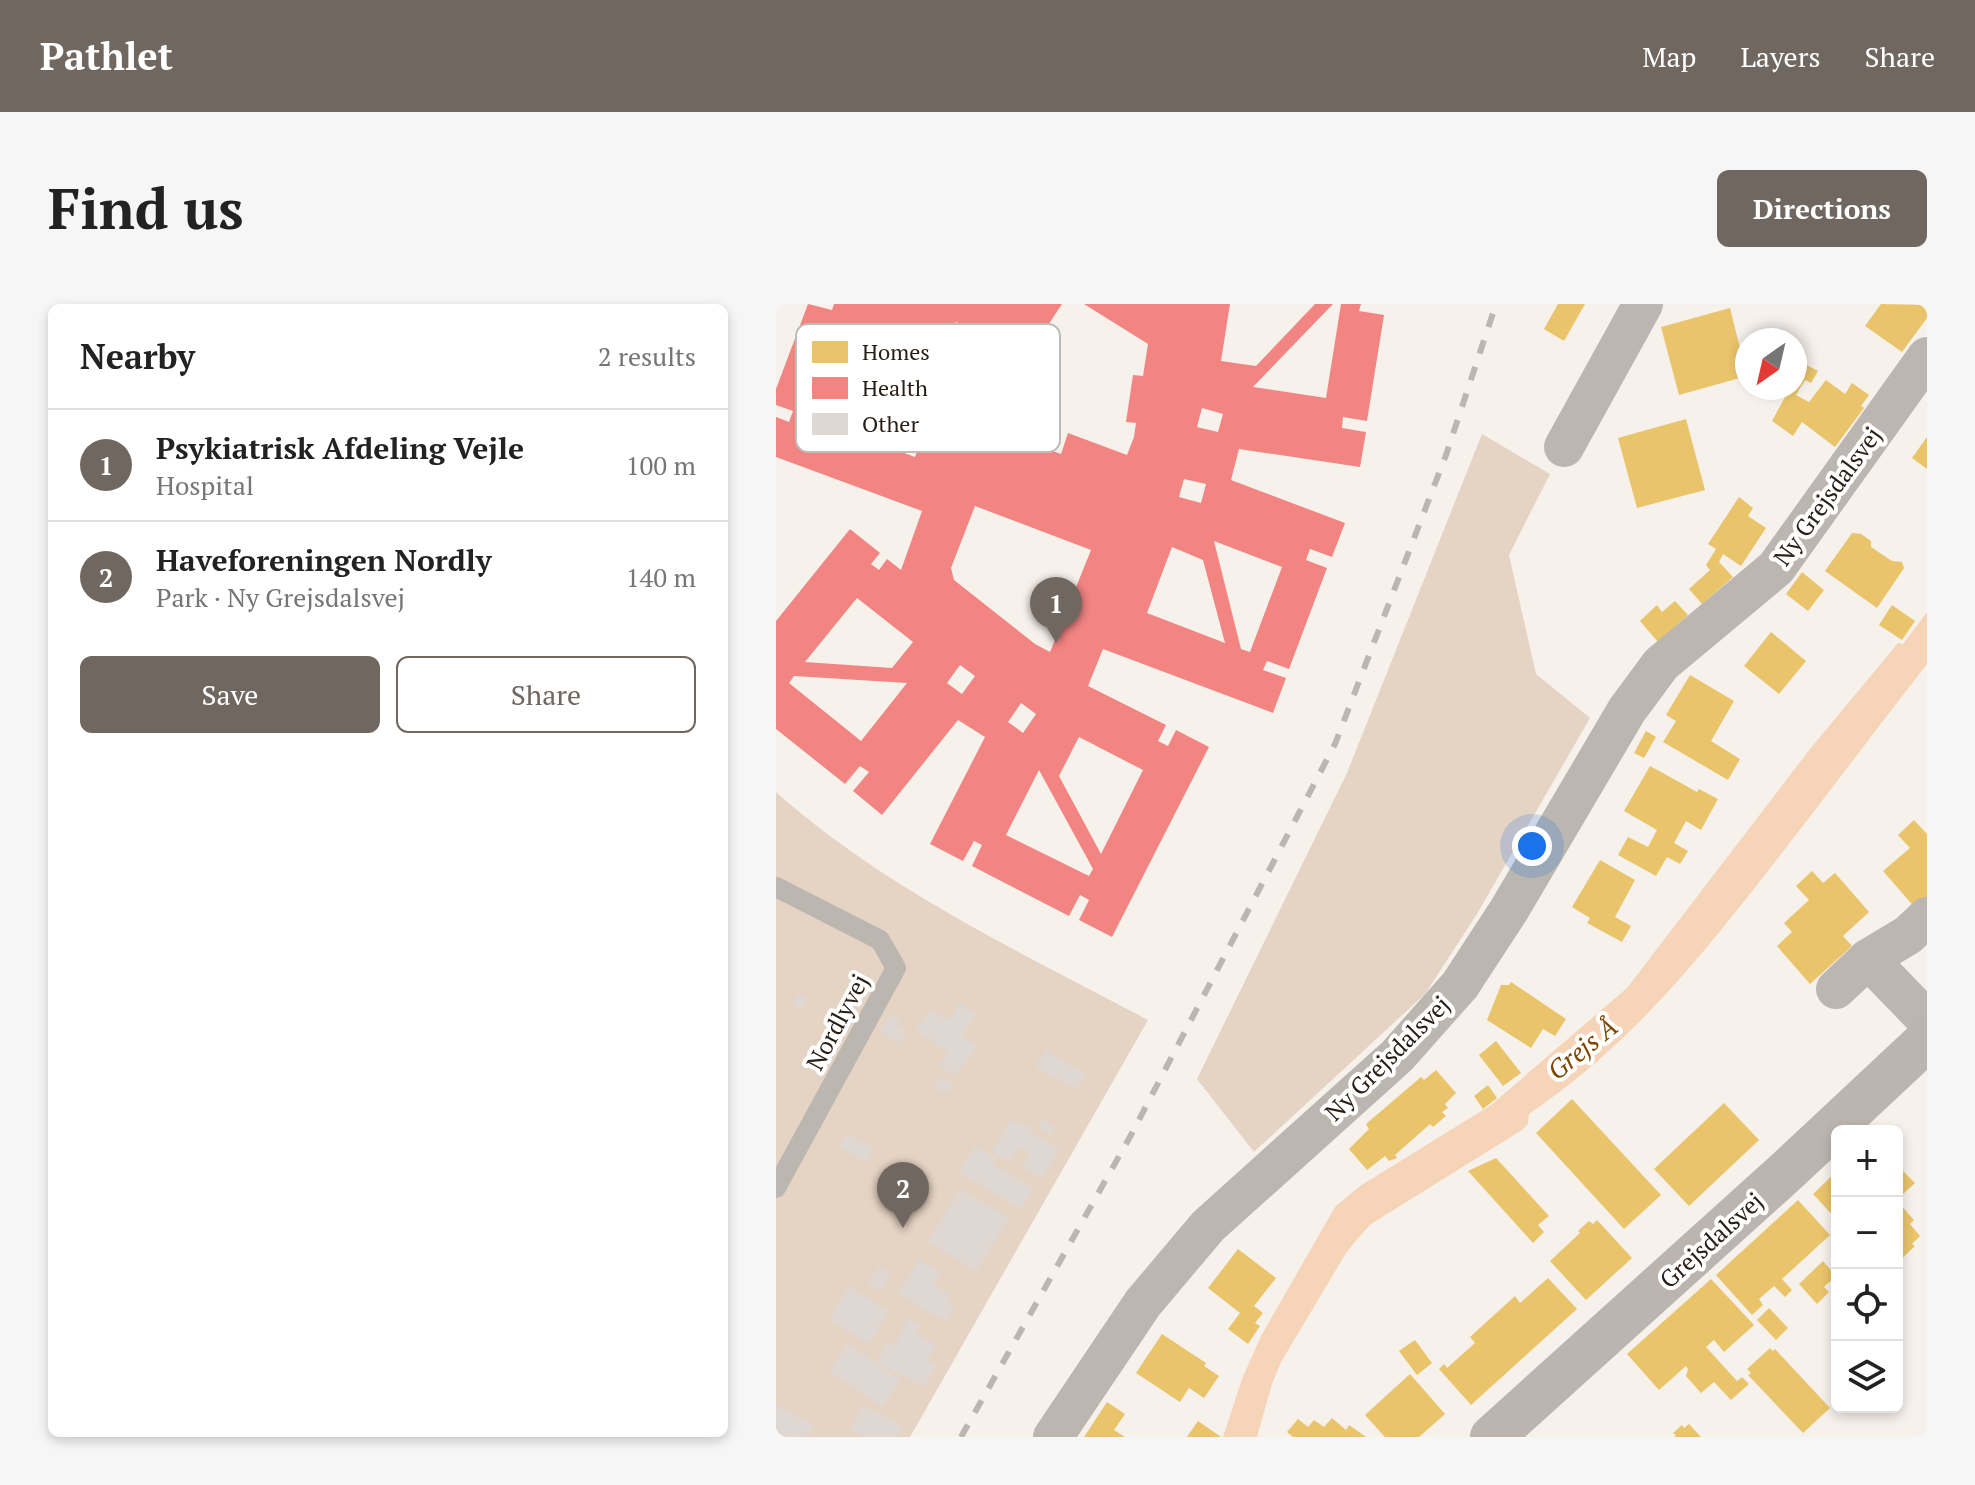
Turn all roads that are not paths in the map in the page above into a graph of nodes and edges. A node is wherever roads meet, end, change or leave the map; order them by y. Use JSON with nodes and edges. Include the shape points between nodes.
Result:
{"nodes":[{"id":1,"x":1643,"y":304,"type":"edge"},
{"id":2,"x":1927,"y":357,"type":"edge"},
{"id":3,"x":1564,"y":447,"type":"dead end"},
{"id":4,"x":776,"y":887,"type":"edge"},
{"id":5,"x":1927,"y":917,"type":"edge"},
{"id":6,"x":1868,"y":959,"type":"junction"},
{"id":7,"x":1836,"y":989,"type":"dead end"},
{"id":8,"x":1927,"y":1020,"type":"edge"},
{"id":9,"x":1927,"y":1040,"type":"edge"},
{"id":10,"x":776,"y":1188,"type":"edge"},
{"id":11,"x":1053,"y":1437,"type":"edge"},
{"id":12,"x":1492,"y":1437,"type":"edge"}],
"edges":[{"from":1,"to":3,"type":"street"},
{"from":2,"to":11,"type":"street","name":"Ny Grejsdalsvej","via":[[1776,568],[1661,664],[1627,710],[1460,985],[1397,1056],[1208,1226],[1143,1303]]},
{"from":4,"to":10,"type":"lane","name":"Nordlyvej","via":[[880,940],[896,968]]},
{"from":5,"to":6,"type":"street"},
{"from":6,"to":7,"type":"street"},
{"from":6,"to":8,"type":"street"},
{"from":9,"to":12,"type":"street","name":"Grejsdalsvej"}]}
